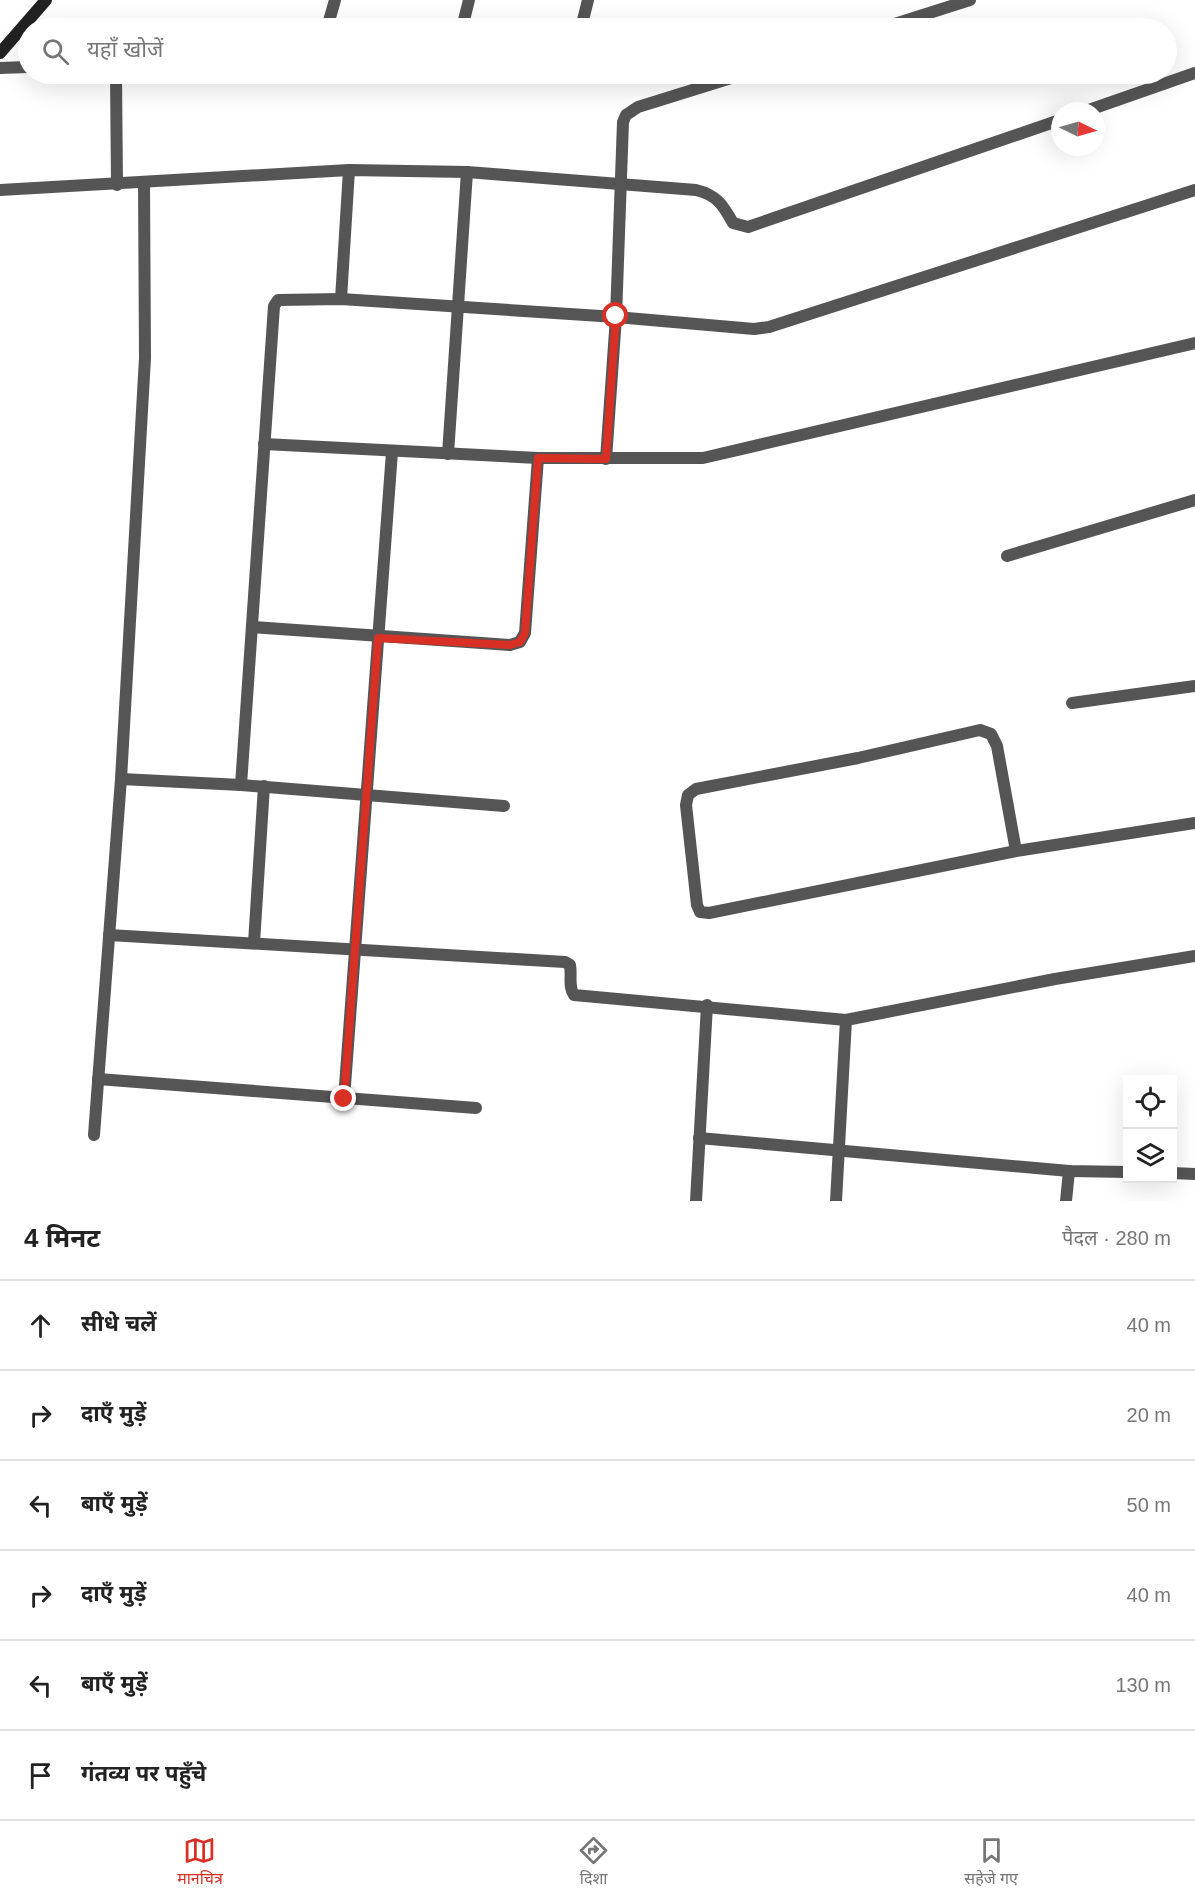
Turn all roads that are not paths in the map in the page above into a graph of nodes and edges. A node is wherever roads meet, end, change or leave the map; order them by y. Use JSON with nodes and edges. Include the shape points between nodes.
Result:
{"nodes":[{"id":1,"x":46,"y":0,"type":"edge"},
{"id":2,"x":334,"y":0,"type":"edge"},
{"id":3,"x":469,"y":0,"type":"edge"},
{"id":4,"x":588,"y":0,"type":"edge"},
{"id":5,"x":970,"y":0,"type":"edge"},
{"id":6,"x":30,"y":18,"type":"edge"},
{"id":7,"x":330,"y":18,"type":"edge"},
{"id":8,"x":464,"y":18,"type":"edge"},
{"id":9,"x":584,"y":18,"type":"edge"},
{"id":10,"x":913,"y":18,"type":"edge"},
{"id":11,"x":18,"y":32,"type":"edge"},
{"id":12,"x":0,"y":53,"type":"edge"},
{"id":13,"x":18,"y":67,"type":"edge"},
{"id":14,"x":0,"y":68,"type":"edge"},
{"id":15,"x":1195,"y":73,"type":"edge"},
{"id":16,"x":1177,"y":79,"type":"edge"},
{"id":17,"x":116,"y":84,"type":"edge"},
{"id":18,"x":713,"y":84,"type":"edge"},
{"id":19,"x":1163,"y":84,"type":"edge"},
{"id":20,"x":1105,"y":104,"type":"edge"},
{"id":21,"x":1051,"y":123,"type":"edge"},
{"id":22,"x":349,"y":170,"type":"junction"},
{"id":23,"x":467,"y":172,"type":"junction"},
{"id":24,"x":620,"y":182,"type":"junction"},
{"id":25,"x":144,"y":183,"type":"junction"},
{"id":26,"x":117,"y":185,"type":"junction"},
{"id":27,"x":0,"y":190,"type":"edge"},
{"id":28,"x":1195,"y":190,"type":"edge"},
{"id":29,"x":341,"y":299,"type":"junction"},
{"id":30,"x":458,"y":306,"type":"junction"},
{"id":31,"x":616,"y":316,"type":"junction"},
{"id":32,"x":1195,"y":343,"type":"edge"},
{"id":33,"x":264,"y":444,"type":"junction"},
{"id":34,"x":392,"y":452,"type":"junction"},
{"id":35,"x":448,"y":454,"type":"junction"},
{"id":36,"x":538,"y":458,"type":"junction"},
{"id":37,"x":606,"y":459,"type":"junction"},
{"id":38,"x":1195,"y":500,"type":"edge"},
{"id":39,"x":1007,"y":556,"type":"dead end"},
{"id":40,"x":252,"y":627,"type":"junction"},
{"id":41,"x":378,"y":638,"type":"junction"},
{"id":42,"x":1195,"y":686,"type":"edge"},
{"id":43,"x":1072,"y":703,"type":"dead end"},
{"id":44,"x":121,"y":779,"type":"junction"},
{"id":45,"x":241,"y":785,"type":"junction"},
{"id":46,"x":264,"y":786,"type":"junction"},
{"id":47,"x":367,"y":794,"type":"junction"},
{"id":48,"x":504,"y":806,"type":"dead end"},
{"id":49,"x":1195,"y":823,"type":"edge"},
{"id":50,"x":1016,"y":851,"type":"junction"},
{"id":51,"x":109,"y":935,"type":"junction"},
{"id":52,"x":254,"y":943,"type":"junction"},
{"id":53,"x":354,"y":950,"type":"junction"},
{"id":54,"x":1195,"y":956,"type":"edge"},
{"id":55,"x":706,"y":1005,"type":"junction"},
{"id":56,"x":846,"y":1020,"type":"junction"},
{"id":57,"x":98,"y":1079,"type":"junction"},
{"id":58,"x":344,"y":1099,"type":"junction"},
{"id":59,"x":476,"y":1108,"type":"dead end"},
{"id":60,"x":94,"y":1135,"type":"dead end"},
{"id":61,"x":699,"y":1138,"type":"junction"},
{"id":62,"x":838,"y":1150,"type":"junction"},
{"id":63,"x":1069,"y":1171,"type":"junction"},
{"id":64,"x":1123,"y":1172,"type":"edge"},
{"id":65,"x":1177,"y":1173,"type":"edge"},
{"id":66,"x":1195,"y":1174,"type":"edge"},
{"id":67,"x":696,"y":1201,"type":"edge"},
{"id":68,"x":836,"y":1201,"type":"edge"},
{"id":69,"x":1066,"y":1201,"type":"edge"}],
"edges":[{"from":1,"to":6,"type":"street"},
{"from":2,"to":7,"type":"street"},
{"from":3,"to":8,"type":"street"},
{"from":4,"to":9,"type":"street"},
{"from":5,"to":10,"type":"street"},
{"from":11,"to":12,"type":"street"},
{"from":13,"to":14,"type":"street"},
{"from":15,"to":16,"type":"street"},
{"from":17,"to":26,"type":"street"},
{"from":18,"to":24,"type":"street","via":[[631,110],[623,122]]},
{"from":19,"to":20,"type":"street"},
{"from":21,"to":24,"type":"street","via":[[748,227],[734,223],[720,200],[711,194]]},
{"from":22,"to":23,"type":"street"},
{"from":22,"to":25,"type":"street"},
{"from":22,"to":29,"type":"street"},
{"from":23,"to":24,"type":"street"},
{"from":23,"to":30,"type":"street"},
{"from":24,"to":31,"type":"street"},
{"from":25,"to":26,"type":"street"},
{"from":25,"to":44,"type":"street","via":[[145,358]]},
{"from":26,"to":27,"type":"street"},
{"from":28,"to":31,"type":"street","via":[[769,327],[737,329]]},
{"from":29,"to":30,"type":"street"},
{"from":29,"to":33,"type":"street","via":[[284,298],[274,306]]},
{"from":30,"to":31,"type":"street"},
{"from":30,"to":35,"type":"street"},
{"from":31,"to":37,"type":"street"},
{"from":32,"to":37,"type":"street","via":[[720,456]]},
{"from":33,"to":34,"type":"street"},
{"from":33,"to":40,"type":"street"},
{"from":34,"to":35,"type":"street"},
{"from":34,"to":41,"type":"street"},
{"from":35,"to":36,"type":"street"},
{"from":36,"to":37,"type":"street"},
{"from":36,"to":41,"type":"street","via":[[525,633],[520,642],[510,645]]},
{"from":38,"to":39,"type":"street"},
{"from":40,"to":41,"type":"street"},
{"from":40,"to":45,"type":"street"},
{"from":41,"to":47,"type":"street"},
{"from":42,"to":43,"type":"street"},
{"from":44,"to":45,"type":"street"},
{"from":44,"to":51,"type":"street"},
{"from":45,"to":46,"type":"street"},
{"from":46,"to":47,"type":"street"},
{"from":46,"to":52,"type":"street"},
{"from":47,"to":48,"type":"street"},
{"from":47,"to":53,"type":"street"},
{"from":49,"to":50,"type":"street"},
{"from":50,"to":50,"type":"street","via":[[997,746],[991,734],[980,730],[858,759],[696,789],[688,795],[686,805],[700,912]]},
{"from":51,"to":52,"type":"street"},
{"from":51,"to":57,"type":"street"},
{"from":52,"to":53,"type":"street"},
{"from":53,"to":55,"type":"street","via":[[565,962],[570,965],[573,995]]},
{"from":53,"to":58,"type":"street"},
{"from":54,"to":56,"type":"street"},
{"from":55,"to":56,"type":"street"},
{"from":55,"to":61,"type":"street"},
{"from":56,"to":62,"type":"street"},
{"from":57,"to":58,"type":"street"},
{"from":57,"to":60,"type":"street"},
{"from":58,"to":59,"type":"street"},
{"from":61,"to":62,"type":"street"},
{"from":61,"to":67,"type":"street"},
{"from":62,"to":63,"type":"street"},
{"from":62,"to":68,"type":"street"},
{"from":63,"to":64,"type":"street"},
{"from":63,"to":69,"type":"street"},
{"from":65,"to":66,"type":"street"}]}
